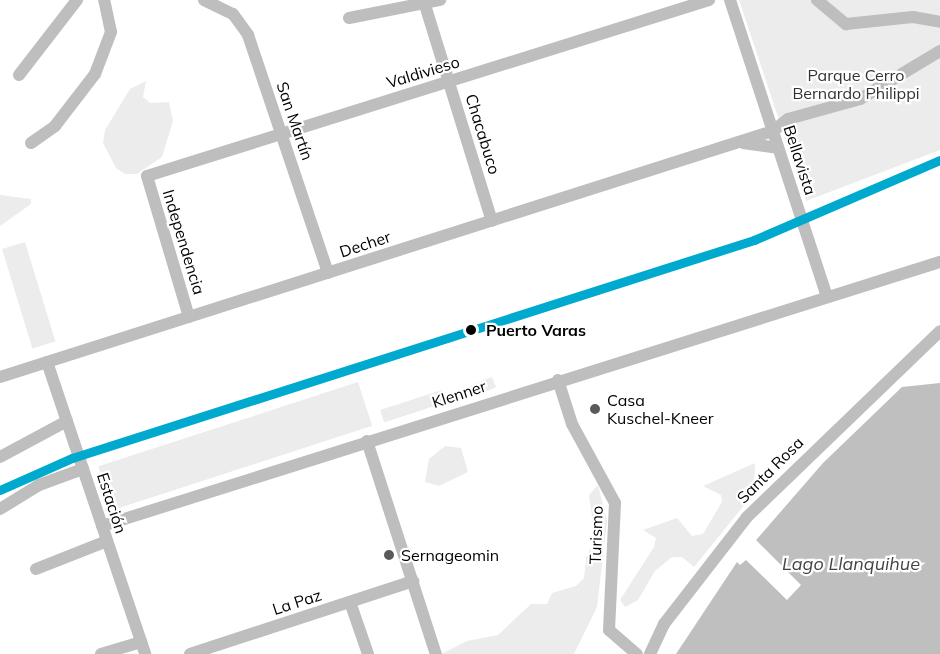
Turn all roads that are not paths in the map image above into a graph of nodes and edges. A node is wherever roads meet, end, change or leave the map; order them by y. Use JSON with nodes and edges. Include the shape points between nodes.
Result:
{"nodes":[{"id":1,"x":77,"y":0,"type":"edge"},
{"id":2,"x":104,"y":0,"type":"edge"},
{"id":3,"x":204,"y":0,"type":"edge"},
{"id":4,"x":440,"y":0,"type":"edge"},
{"id":5,"x":709,"y":0,"type":"edge"},
{"id":6,"x":730,"y":0,"type":"edge"},
{"id":7,"x":817,"y":0,"type":"edge"},
{"id":8,"x":424,"y":5,"type":"junction"},
{"id":9,"x":349,"y":18,"type":"dead end"},
{"id":10,"x":940,"y":22,"type":"edge"},
{"id":11,"x":940,"y":51,"type":"edge"},
{"id":12,"x":18,"y":75,"type":"dead end"},
{"id":13,"x":448,"y":81,"type":"junction"},
{"id":14,"x":773,"y":131,"type":"junction"},
{"id":15,"x":281,"y":133,"type":"junction"},
{"id":16,"x":31,"y":142,"type":"dead end"},
{"id":17,"x":740,"y":142,"type":"junction"},
{"id":18,"x":778,"y":147,"type":"junction"},
{"id":19,"x":147,"y":176,"type":"joint"},
{"id":20,"x":492,"y":221,"type":"junction"},
{"id":21,"x":940,"y":262,"type":"edge"},
{"id":22,"x":328,"y":273,"type":"junction"},
{"id":23,"x":827,"y":296,"type":"junction"},
{"id":24,"x":189,"y":317,"type":"junction"},
{"id":25,"x":940,"y":331,"type":"edge"},
{"id":26,"x":47,"y":362,"type":"junction"},
{"id":27,"x":0,"y":377,"type":"edge"},
{"id":28,"x":558,"y":380,"type":"junction"},
{"id":29,"x":67,"y":421,"type":"junction"},
{"id":30,"x":367,"y":441,"type":"junction"},
{"id":31,"x":0,"y":457,"type":"edge"},
{"id":32,"x":83,"y":469,"type":"junction"},
{"id":33,"x":0,"y":509,"type":"edge"},
{"id":34,"x":102,"y":526,"type":"junction"},
{"id":35,"x":107,"y":541,"type":"junction"},
{"id":36,"x":36,"y":569,"type":"dead end"},
{"id":37,"x":414,"y":581,"type":"junction"},
{"id":38,"x":350,"y":602,"type":"junction"},
{"id":39,"x":143,"y":648,"type":"edge"},
{"id":40,"x":101,"y":654,"type":"edge"},
{"id":41,"x":190,"y":654,"type":"edge"},
{"id":42,"x":368,"y":654,"type":"edge"},
{"id":43,"x":436,"y":654,"type":"edge"},
{"id":44,"x":637,"y":654,"type":"edge"},
{"id":45,"x":650,"y":654,"type":"edge"}],
"edges":[{"from":1,"to":12,"type":"street"},
{"from":2,"to":16,"type":"street","via":[[111,32],[95,74],[56,126]]},
{"from":3,"to":15,"type":"street","name":"San Martín","via":[[240,21]]},
{"from":4,"to":8,"type":"street"},
{"from":5,"to":13,"type":"street","name":"Valdivieso"},
{"from":6,"to":14,"type":"street","name":"Bellavista"},
{"from":7,"to":10,"type":"street","via":[[846,24],[913,16]]},
{"from":8,"to":9,"type":"street"},
{"from":8,"to":13,"type":"street","name":"Chacabuco"},
{"from":11,"to":14,"type":"street","name":"Decher","via":[[860,99],[788,119]]},
{"from":13,"to":15,"type":"street","name":"Valdivieso"},
{"from":13,"to":20,"type":"street","name":"Chacabuco"},
{"from":14,"to":17,"type":"street","name":"Decher"},
{"from":14,"to":18,"type":"street","name":"Bellavista"},
{"from":15,"to":19,"type":"street","name":"Valdivieso"},
{"from":15,"to":22,"type":"street","name":"San Martín"},
{"from":17,"to":18,"type":"street","name":"Decher"},
{"from":17,"to":20,"type":"street","name":"Decher"},
{"from":18,"to":23,"type":"street","name":"Bellavista"},
{"from":19,"to":24,"type":"street","name":"Independencia"},
{"from":20,"to":22,"type":"street","name":"Decher"},
{"from":21,"to":23,"type":"street","name":"Klenner"},
{"from":22,"to":24,"type":"street","name":"Decher"},
{"from":23,"to":28,"type":"street","name":"Klenner"},
{"from":24,"to":26,"type":"street","name":"Decher"},
{"from":25,"to":45,"type":"street","name":"Santa Rosa","via":[[747,517],[670,615]]},
{"from":26,"to":27,"type":"street","name":"Decher"},
{"from":26,"to":29,"type":"street","name":"Estación"},
{"from":28,"to":30,"type":"street","name":"Klenner"},
{"from":28,"to":44,"type":"street","name":"Turismo","via":[[572,424],[615,503],[609,630]]},
{"from":29,"to":31,"type":"street"},
{"from":29,"to":32,"type":"street","name":"Estación"},
{"from":30,"to":34,"type":"street","name":"Klenner"},
{"from":30,"to":37,"type":"street"},
{"from":32,"to":33,"type":"street","via":[[45,483]]},
{"from":32,"to":34,"type":"street","name":"Estación"},
{"from":34,"to":35,"type":"street","name":"Estación"},
{"from":35,"to":36,"type":"street"},
{"from":35,"to":39,"type":"street","name":"Estación"},
{"from":37,"to":38,"type":"street","name":"La Paz"},
{"from":37,"to":43,"type":"street"},
{"from":38,"to":41,"type":"street","name":"La Paz"},
{"from":38,"to":42,"type":"street"},
{"from":39,"to":40,"type":"street"}]}
